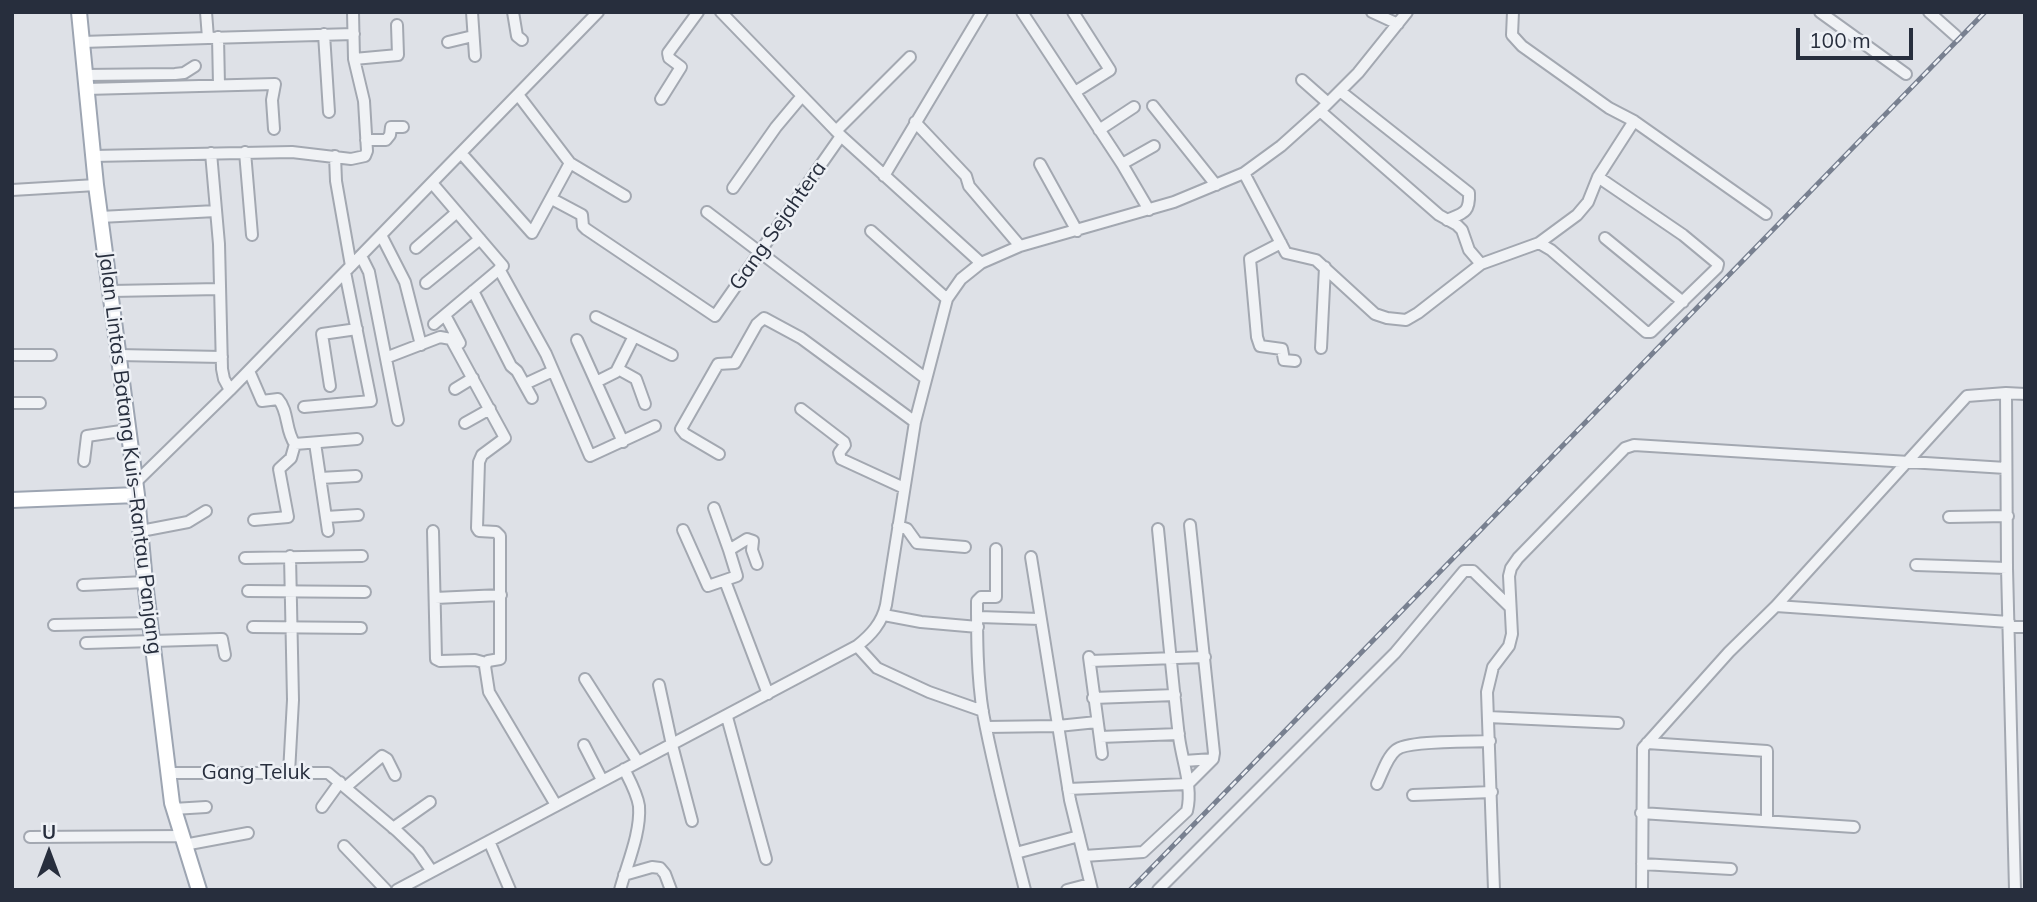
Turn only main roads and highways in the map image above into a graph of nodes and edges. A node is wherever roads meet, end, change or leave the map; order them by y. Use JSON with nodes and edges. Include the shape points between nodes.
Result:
{"nodes":[{"id":1,"x":79,"y":12,"type":"edge"},
{"id":2,"x":136,"y":489,"type":"junction"},
{"id":3,"x":12,"y":500,"type":"edge"},
{"id":4,"x":199,"y":890,"type":"edge"}],
"edges":[{"from":1,"to":2,"type":"main road","name":"Jalan Lintas Batang Kuis–Rantau Panjang","via":[[96,185]]},
{"from":2,"to":3,"type":"main road"},
{"from":2,"to":4,"type":"main road","name":"Jalan Lintas Batang Kuis–Rantau Panjang","via":[[173,809]]}]}
